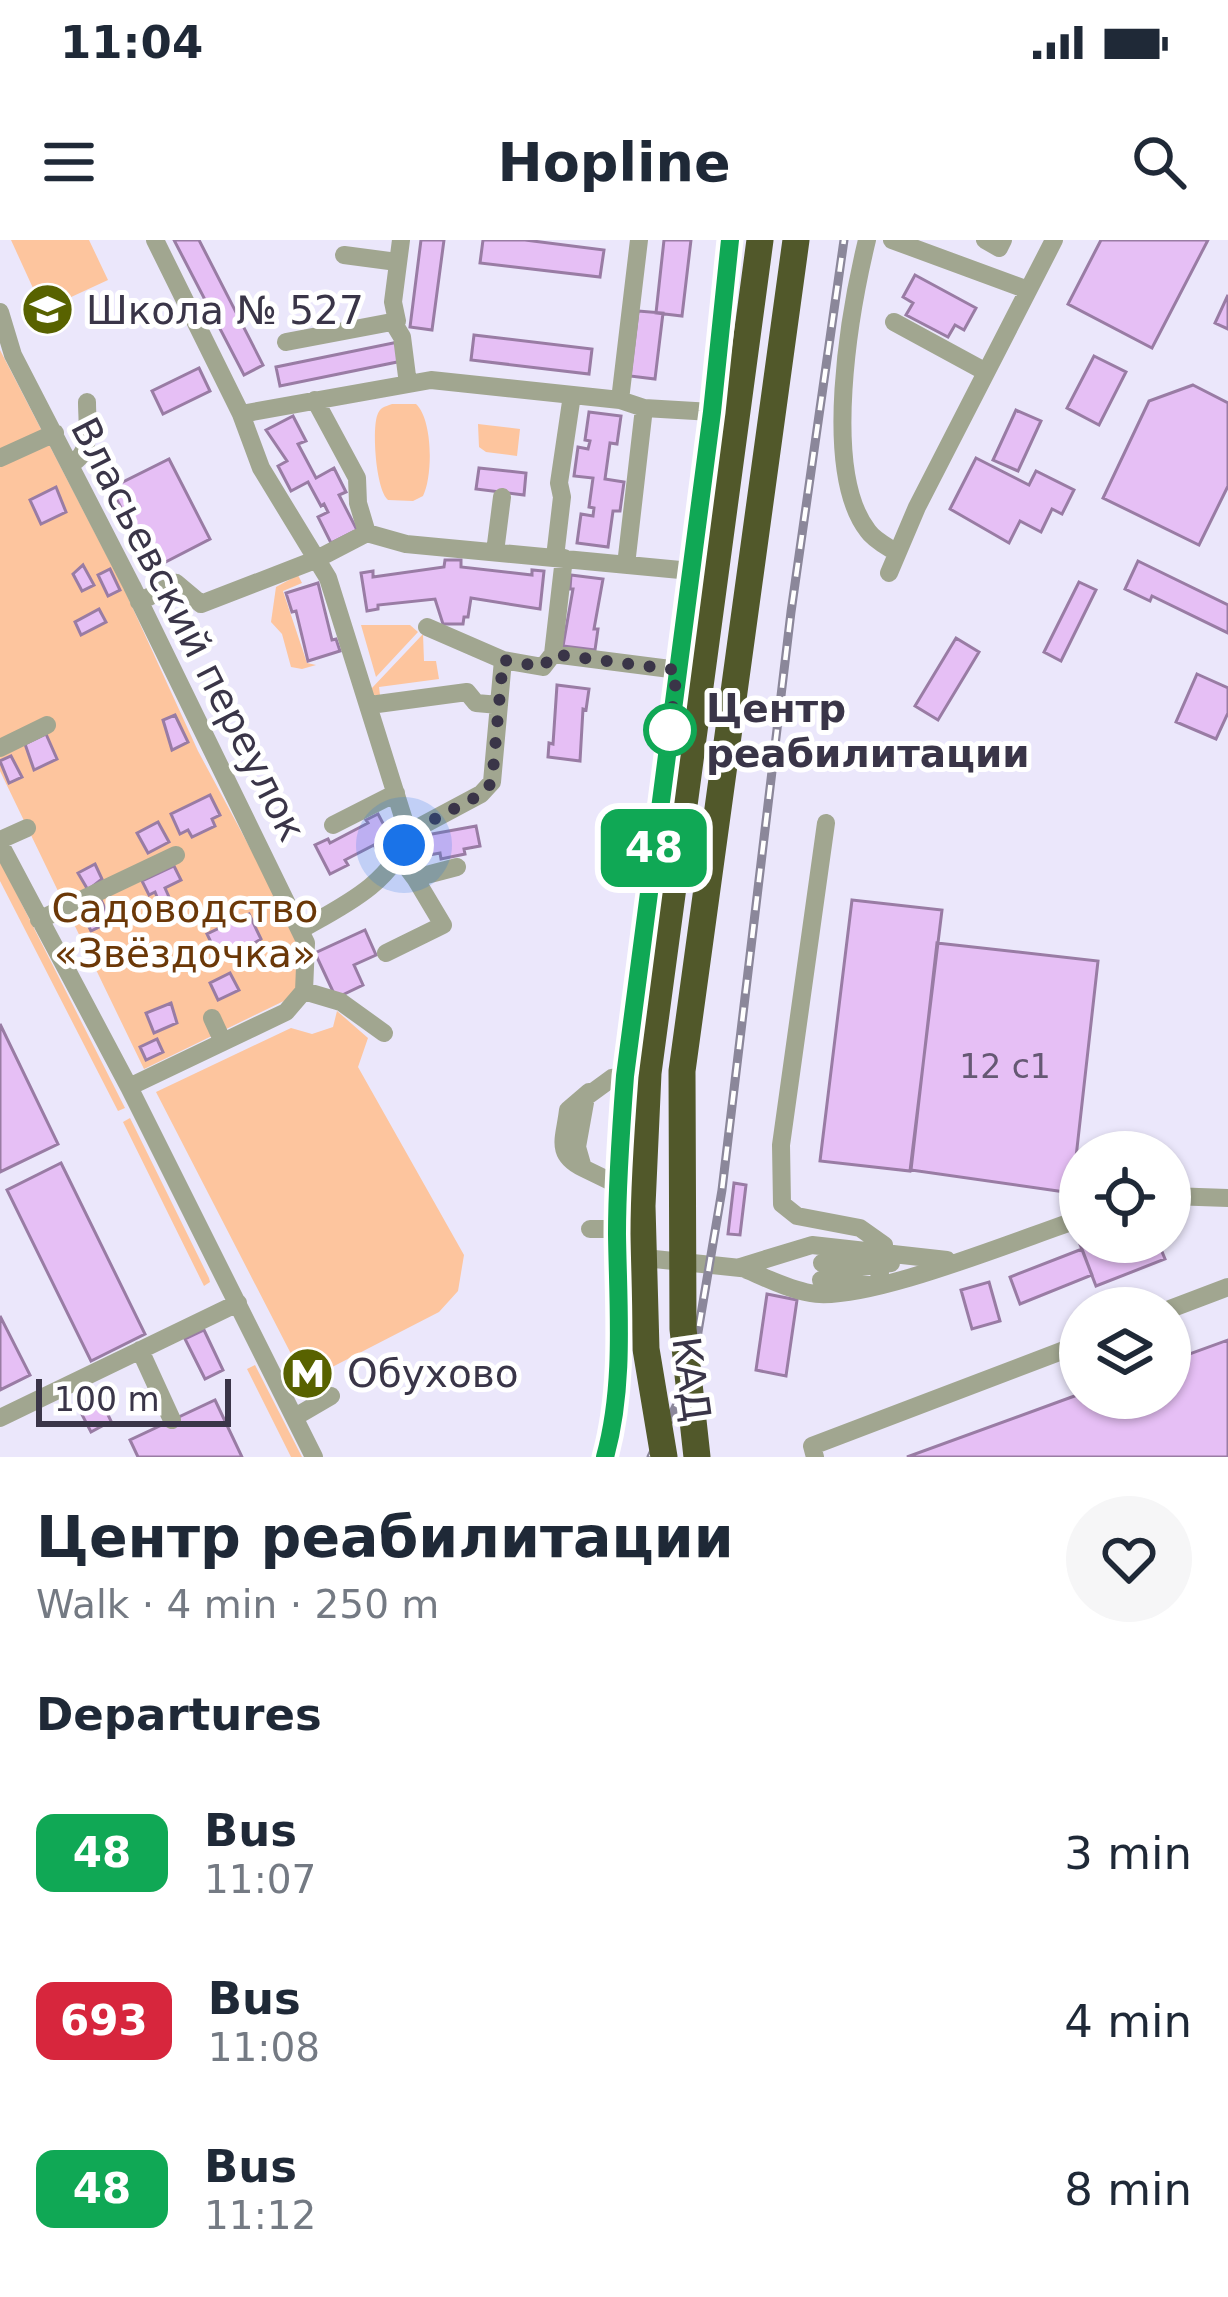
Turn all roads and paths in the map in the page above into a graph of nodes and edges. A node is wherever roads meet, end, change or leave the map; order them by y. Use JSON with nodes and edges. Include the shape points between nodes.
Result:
{"nodes":[{"id":1,"x":155,"y":240,"type":"edge"},
{"id":2,"x":401,"y":240,"type":"edge"},
{"id":3,"x":637,"y":240,"type":"edge"},
{"id":4,"x":730,"y":240,"type":"edge"},
{"id":5,"x":760,"y":240,"type":"edge"},
{"id":6,"x":796,"y":240,"type":"edge"},
{"id":7,"x":866,"y":240,"type":"edge"},
{"id":8,"x":892,"y":240,"type":"edge"},
{"id":9,"x":985,"y":240,"type":"edge"},
{"id":10,"x":1004,"y":240,"type":"edge"},
{"id":11,"x":1054,"y":240,"type":"edge"},
{"id":12,"x":344,"y":255,"type":"dead end"},
{"id":13,"x":397,"y":262,"type":"junction"},
{"id":14,"x":1028,"y":290,"type":"junction"},
{"id":15,"x":0,"y":312,"type":"edge"},
{"id":16,"x":393,"y":322,"type":"junction"},
{"id":17,"x":894,"y":322,"type":"dead end"},
{"id":18,"x":286,"y":342,"type":"dead end"},
{"id":19,"x":6,"y":358,"type":"edge"},
{"id":20,"x":986,"y":372,"type":"junction"},
{"id":21,"x":408,"y":384,"type":"junction"},
{"id":22,"x":572,"y":395,"type":"junction"},
{"id":23,"x":315,"y":400,"type":"junction"},
{"id":24,"x":620,"y":400,"type":"junction"},
{"id":25,"x":87,"y":402,"type":"dead end"},
{"id":26,"x":644,"y":408,"type":"junction"},
{"id":27,"x":712,"y":412,"type":"junction"},
{"id":28,"x":241,"y":414,"type":"junction"},
{"id":29,"x":50,"y":436,"type":"junction"},
{"id":30,"x":0,"y":458,"type":"edge"},
{"id":31,"x":70,"y":464,"type":"junction"},
{"id":32,"x":502,"y":496,"type":"dead end"},
{"id":33,"x":368,"y":533,"type":"junction"},
{"id":34,"x":495,"y":552,"type":"junction"},
{"id":35,"x":897,"y":554,"type":"junction"},
{"id":36,"x":560,"y":558,"type":"junction"},
{"id":37,"x":315,"y":560,"type":"junction"},
{"id":38,"x":626,"y":565,"type":"junction"},
{"id":39,"x":691,"y":572,"type":"junction"},
{"id":40,"x":889,"y":573,"type":"dead end"},
{"id":41,"x":132,"y":592,"type":"junction"},
{"id":42,"x":428,"y":627,"type":"dead end"},
{"id":43,"x":553,"y":654,"type":"junction"},
{"id":44,"x":503,"y":660,"type":"junction"},
{"id":45,"x":677,"y":670,"type":"junction"},
{"id":46,"x":370,"y":705,"type":"junction"},
{"id":47,"x":499,"y":705,"type":"junction"},
{"id":48,"x":46,"y":724,"type":"dead end"},
{"id":49,"x":0,"y":748,"type":"edge"},
{"id":50,"x":395,"y":793,"type":"junction"},
{"id":51,"x":826,"y":824,"type":"dead end"},
{"id":52,"x":333,"y":825,"type":"dead end"},
{"id":53,"x":27,"y":828,"type":"dead end"},
{"id":54,"x":408,"y":833,"type":"junction"},
{"id":55,"x":0,"y":842,"type":"edge"},
{"id":56,"x":176,"y":856,"type":"dead end"},
{"id":57,"x":399,"y":856,"type":"junction"},
{"id":58,"x":457,"y":866,"type":"dead end"},
{"id":59,"x":415,"y":878,"type":"junction"},
{"id":60,"x":39,"y":920,"type":"junction"},
{"id":61,"x":302,"y":929,"type":"junction"},
{"id":62,"x":386,"y":953,"type":"dead end"},
{"id":63,"x":304,"y":991,"type":"junction"},
{"id":64,"x":212,"y":1018,"type":"dead end"},
{"id":65,"x":384,"y":1033,"type":"dead end"},
{"id":66,"x":223,"y":1042,"type":"junction"},
{"id":67,"x":625,"y":1076,"type":"junction"},
{"id":68,"x":129,"y":1087,"type":"junction"},
{"id":69,"x":618,"y":1185,"type":"junction"},
{"id":70,"x":1191,"y":1197,"type":"edge"},
{"id":71,"x":1228,"y":1198,"type":"edge"},
{"id":72,"x":1059,"y":1226,"type":"edge"},
{"id":73,"x":590,"y":1229,"type":"dead end"},
{"id":74,"x":617,"y":1229,"type":"junction"},
{"id":75,"x":618,"y":1256,"type":"junction"},
{"id":76,"x":883,"y":1260,"type":"junction"},
{"id":77,"x":958,"y":1260,"type":"junction"},
{"id":78,"x":740,"y":1267,"type":"junction"},
{"id":79,"x":816,"y":1271,"type":"junction"},
{"id":80,"x":878,"y":1286,"type":"junction"},
{"id":81,"x":1228,"y":1287,"type":"edge"},
{"id":82,"x":1191,"y":1302,"type":"edge"},
{"id":83,"x":238,"y":1303,"type":"junction"},
{"id":84,"x":140,"y":1350,"type":"junction"},
{"id":85,"x":1059,"y":1352,"type":"edge"},
{"id":86,"x":331,"y":1396,"type":"dead end"},
{"id":87,"x":295,"y":1417,"type":"junction"},
{"id":88,"x":0,"y":1418,"type":"edge"},
{"id":89,"x":172,"y":1420,"type":"dead end"},
{"id":90,"x":314,"y":1457,"type":"edge"},
{"id":91,"x":605,"y":1457,"type":"edge"},
{"id":92,"x":664,"y":1457,"type":"edge"},
{"id":93,"x":697,"y":1457,"type":"edge"},
{"id":94,"x":814,"y":1457,"type":"edge"}],
"edges":[{"from":1,"to":28,"type":"street"},
{"from":2,"to":13,"type":"street"},
{"from":3,"to":24,"type":"street"},
{"from":4,"to":27,"type":"street"},
{"from":5,"to":92,"type":"highway","name":"КАД","bridge":true,"via":[[648,1073],[646,1349]]},
{"from":6,"to":93,"type":"highway","name":"КАД","bridge":true,"via":[[682,1071],[682,1329]]},
{"from":7,"to":35,"type":"street","via":[[841,441],[868,533]]},
{"from":8,"to":14,"type":"street"},
{"from":9,"to":10,"type":"street","via":[[999,248]]},
{"from":11,"to":14,"type":"street"},
{"from":12,"to":13,"type":"street"},
{"from":13,"to":16,"type":"street"},
{"from":14,"to":20,"type":"street"},
{"from":15,"to":19,"type":"street","name":"Власьевский переулок"},
{"from":16,"to":18,"type":"street"},
{"from":16,"to":21,"type":"street"},
{"from":17,"to":20,"type":"street"},
{"from":19,"to":29,"type":"street","name":"Власьевский переулок"},
{"from":20,"to":35,"type":"street"},
{"from":21,"to":22,"type":"street"},
{"from":21,"to":23,"type":"street"},
{"from":22,"to":24,"type":"street"},
{"from":22,"to":36,"type":"street"},
{"from":23,"to":28,"type":"street"},
{"from":23,"to":33,"type":"street","via":[[357,478]]},
{"from":24,"to":26,"type":"street"},
{"from":25,"to":31,"type":"street","via":[[86,448]]},
{"from":26,"to":27,"type":"street"},
{"from":26,"to":38,"type":"street"},
{"from":27,"to":39,"type":"street"},
{"from":28,"to":37,"type":"street","via":[[261,468]]},
{"from":29,"to":30,"type":"street"},
{"from":29,"to":31,"type":"street","name":"Власьевский переулок"},
{"from":31,"to":41,"type":"street","name":"Власьевский переулок"},
{"from":32,"to":34,"type":"street"},
{"from":33,"to":34,"type":"street"},
{"from":33,"to":37,"type":"street"},
{"from":34,"to":36,"type":"street"},
{"from":35,"to":40,"type":"street"},
{"from":36,"to":38,"type":"street"},
{"from":36,"to":43,"type":"street"},
{"from":37,"to":41,"type":"street","via":[[201,604],[176,584]]},
{"from":37,"to":46,"type":"street"},
{"from":38,"to":39,"type":"street"},
{"from":39,"to":45,"type":"street"},
{"from":41,"to":61,"type":"street","name":"Власьевский переулок"},
{"from":42,"to":44,"type":"street"},
{"from":43,"to":44,"type":"street","via":[[543,667]]},
{"from":43,"to":45,"type":"street"},
{"from":44,"to":47,"type":"street"},
{"from":45,"to":67,"type":"street"},
{"from":46,"to":47,"type":"street","via":[[467,692],[476,703]]},
{"from":46,"to":50,"type":"street"},
{"from":47,"to":54,"type":"street","via":[[488,788]]},
{"from":48,"to":49,"type":"street"},
{"from":50,"to":52,"type":"street"},
{"from":50,"to":54,"type":"street"},
{"from":51,"to":76,"type":"street","via":[[781,1145],[782,1204],[797,1216],[860,1228],[884,1244]]},
{"from":53,"to":55,"type":"street"},
{"from":54,"to":57,"type":"street"},
{"from":55,"to":60,"type":"street"},
{"from":56,"to":60,"type":"street"},
{"from":57,"to":59,"type":"street"},
{"from":57,"to":61,"type":"street","via":[[356,898]]},
{"from":58,"to":59,"type":"street"},
{"from":59,"to":62,"type":"street","via":[[443,925]]},
{"from":60,"to":68,"type":"street"},
{"from":61,"to":63,"type":"street","name":"Власьевский переулок"},
{"from":63,"to":65,"type":"street","via":[[341,1002]]},
{"from":63,"to":66,"type":"street","via":[[286,1012]]},
{"from":64,"to":66,"type":"street"},
{"from":66,"to":68,"type":"street"},
{"from":67,"to":69,"type":"street"},
{"from":67,"to":69,"type":"street","via":[[568,1110],[563,1151]]},
{"from":68,"to":83,"type":"street"},
{"from":69,"to":74,"type":"street"},
{"from":70,"to":71,"type":"street"},
{"from":72,"to":77,"type":"street"},
{"from":73,"to":74,"type":"street"},
{"from":74,"to":75,"type":"street"},
{"from":75,"to":78,"type":"street"},
{"from":75,"to":91,"type":"street","via":[[619,1363]]},
{"from":76,"to":77,"type":"street"},
{"from":76,"to":78,"type":"street","via":[[812,1245]]},
{"from":76,"to":79,"type":"street"},
{"from":76,"to":80,"type":"street"},
{"from":77,"to":80,"type":"street"},
{"from":78,"to":79,"type":"street"},
{"from":78,"to":80,"type":"street","via":[[808,1293]]},
{"from":79,"to":80,"type":"street"},
{"from":81,"to":82,"type":"street"},
{"from":83,"to":84,"type":"street"},
{"from":83,"to":87,"type":"street"},
{"from":84,"to":88,"type":"street"},
{"from":84,"to":89,"type":"street"},
{"from":85,"to":94,"type":"street","via":[[812,1446]]},
{"from":86,"to":87,"type":"street"},
{"from":87,"to":90,"type":"street"}]}
